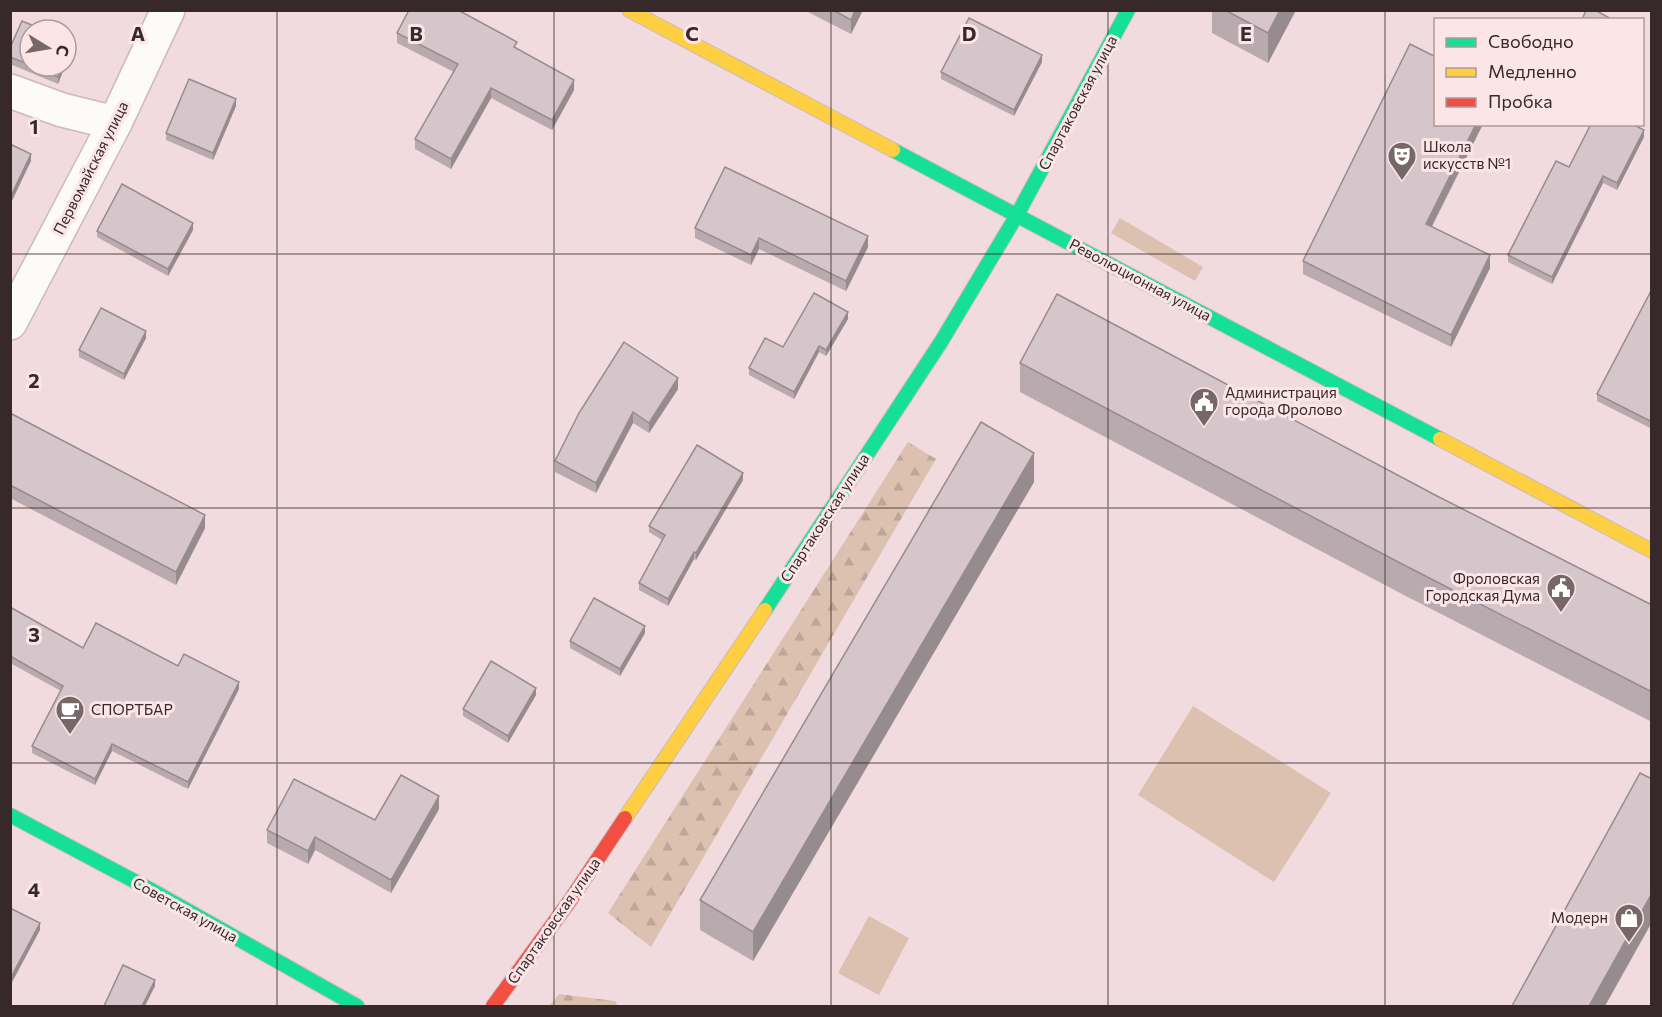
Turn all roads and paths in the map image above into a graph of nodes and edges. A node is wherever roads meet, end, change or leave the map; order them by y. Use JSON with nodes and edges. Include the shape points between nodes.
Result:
{"nodes":[{"id":1,"x":168,"y":10,"type":"edge"},
{"id":2,"x":629,"y":10,"type":"edge"},
{"id":3,"x":1128,"y":10,"type":"edge"},
{"id":4,"x":10,"y":91,"type":"edge"},
{"id":5,"x":115,"y":123,"type":"junction"},
{"id":6,"x":1017,"y":214,"type":"junction"},
{"id":7,"x":10,"y":323,"type":"edge"},
{"id":8,"x":1652,"y":551,"type":"edge"},
{"id":9,"x":10,"y":815,"type":"edge"},
{"id":10,"x":357,"y":1006,"type":"edge"},
{"id":11,"x":493,"y":1006,"type":"edge"}],
"edges":[{"from":1,"to":5,"type":"street","name":"Первомайская улица"},
{"from":2,"to":6,"type":"street","name":"Революционная улица"},
{"from":3,"to":6,"type":"street","name":"Спартаковская улица"},
{"from":4,"to":5,"type":"street","via":[[62,110]]},
{"from":5,"to":7,"type":"street","name":"Первомайская улица"},
{"from":6,"to":8,"type":"street","name":"Революционная улица"},
{"from":6,"to":11,"type":"street","name":"Спартаковская улица","via":[[941,342],[747,637],[569,902]]},
{"from":9,"to":10,"type":"street","name":"Советская улица"}]}
